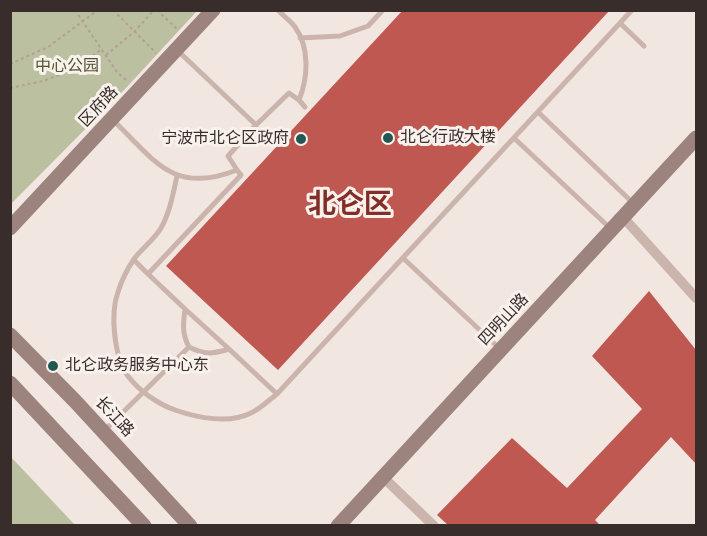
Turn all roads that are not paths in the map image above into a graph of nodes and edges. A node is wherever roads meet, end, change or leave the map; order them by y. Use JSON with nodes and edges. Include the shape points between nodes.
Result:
{"nodes":[{"id":1,"x":213,"y":10,"type":"edge"},
{"id":2,"x":278,"y":10,"type":"edge"},
{"id":3,"x":632,"y":10,"type":"edge"},
{"id":4,"x":382,"y":11,"type":"edge"},
{"id":5,"x":620,"y":23,"type":"junction"},
{"id":6,"x":300,"y":38,"type":"junction"},
{"id":7,"x":182,"y":44,"type":"junction"},
{"id":8,"x":644,"y":46,"type":"dead end"},
{"id":9,"x":299,"y":100,"type":"junction"},
{"id":10,"x":305,"y":106,"type":"dead end"},
{"id":11,"x":538,"y":112,"type":"junction"},
{"id":12,"x":112,"y":119,"type":"junction"},
{"id":13,"x":256,"y":125,"type":"junction"},
{"id":14,"x":514,"y":138,"type":"junction"},
{"id":15,"x":696,"y":138,"type":"edge"},
{"id":16,"x":237,"y":170,"type":"junction"},
{"id":17,"x":177,"y":176,"type":"junction"},
{"id":18,"x":635,"y":205,"type":"junction"},
{"id":19,"x":623,"y":217,"type":"junction"},
{"id":20,"x":10,"y":228,"type":"edge"},
{"id":21,"x":611,"y":230,"type":"junction"},
{"id":22,"x":403,"y":258,"type":"junction"},
{"id":23,"x":134,"y":260,"type":"junction"},
{"id":24,"x":148,"y":274,"type":"junction"},
{"id":25,"x":696,"y":298,"type":"edge"},
{"id":26,"x":184,"y":309,"type":"junction"},
{"id":27,"x":10,"y":335,"type":"edge"},
{"id":28,"x":189,"y":347,"type":"junction"},
{"id":29,"x":229,"y":349,"type":"junction"},
{"id":30,"x":500,"y":350,"type":"junction"},
{"id":31,"x":10,"y":383,"type":"edge"},
{"id":32,"x":145,"y":392,"type":"junction"},
{"id":33,"x":277,"y":394,"type":"junction"},
{"id":34,"x":103,"y":432,"type":"junction"},
{"id":35,"x":383,"y":477,"type":"junction"},
{"id":36,"x":144,"y":525,"type":"edge"},
{"id":37,"x":190,"y":525,"type":"edge"},
{"id":38,"x":338,"y":525,"type":"edge"},
{"id":39,"x":434,"y":525,"type":"edge"}],
"edges":[{"from":1,"to":7,"type":"street","name":"区府路"},
{"from":2,"to":6,"type":"lane"},
{"from":3,"to":5,"type":"lane"},
{"from":4,"to":6,"type":"lane","via":[[368,26],[340,36]]},
{"from":5,"to":8,"type":"lane"},
{"from":5,"to":11,"type":"lane"},
{"from":6,"to":9,"type":"lane","via":[[306,51],[306,84]]},
{"from":7,"to":12,"type":"street","name":"区府路"},
{"from":7,"to":13,"type":"lane"},
{"from":9,"to":10,"type":"lane"},
{"from":9,"to":13,"type":"lane","via":[[289,93]]},
{"from":11,"to":14,"type":"lane"},
{"from":11,"to":18,"type":"lane"},
{"from":12,"to":17,"type":"lane","via":[[161,167]]},
{"from":12,"to":20,"type":"street","name":"区府路"},
{"from":13,"to":16,"type":"lane","via":[[228,156]]},
{"from":14,"to":21,"type":"lane"},
{"from":14,"to":22,"type":"lane"},
{"from":15,"to":18,"type":"street","name":"四明山路"},
{"from":16,"to":17,"type":"lane","via":[[217,178]]},
{"from":16,"to":24,"type":"lane","via":[[241,175]]},
{"from":17,"to":23,"type":"lane","via":[[160,230]]},
{"from":18,"to":19,"type":"street","name":"四明山路"},
{"from":19,"to":21,"type":"street","name":"四明山路"},
{"from":19,"to":25,"type":"street"},
{"from":21,"to":30,"type":"street","name":"四明山路"},
{"from":22,"to":30,"type":"lane"},
{"from":22,"to":33,"type":"lane"},
{"from":23,"to":24,"type":"lane"},
{"from":23,"to":32,"type":"lane","via":[[117,293],[113,328],[127,375]]},
{"from":24,"to":26,"type":"lane"},
{"from":26,"to":28,"type":"lane","via":[[184,338]]},
{"from":26,"to":29,"type":"lane"},
{"from":27,"to":34,"type":"street","name":"长江路"},
{"from":28,"to":29,"type":"lane","via":[[212,354]]},
{"from":28,"to":32,"type":"lane"},
{"from":29,"to":33,"type":"lane"},
{"from":30,"to":35,"type":"street","name":"四明山路"},
{"from":31,"to":36,"type":"street"},
{"from":32,"to":33,"type":"lane","via":[[164,406],[184,413],[231,419],[251,413]]},
{"from":32,"to":34,"type":"lane"},
{"from":34,"to":37,"type":"street","name":"长江路"},
{"from":35,"to":38,"type":"street","name":"四明山路"},
{"from":35,"to":39,"type":"street"}]}
